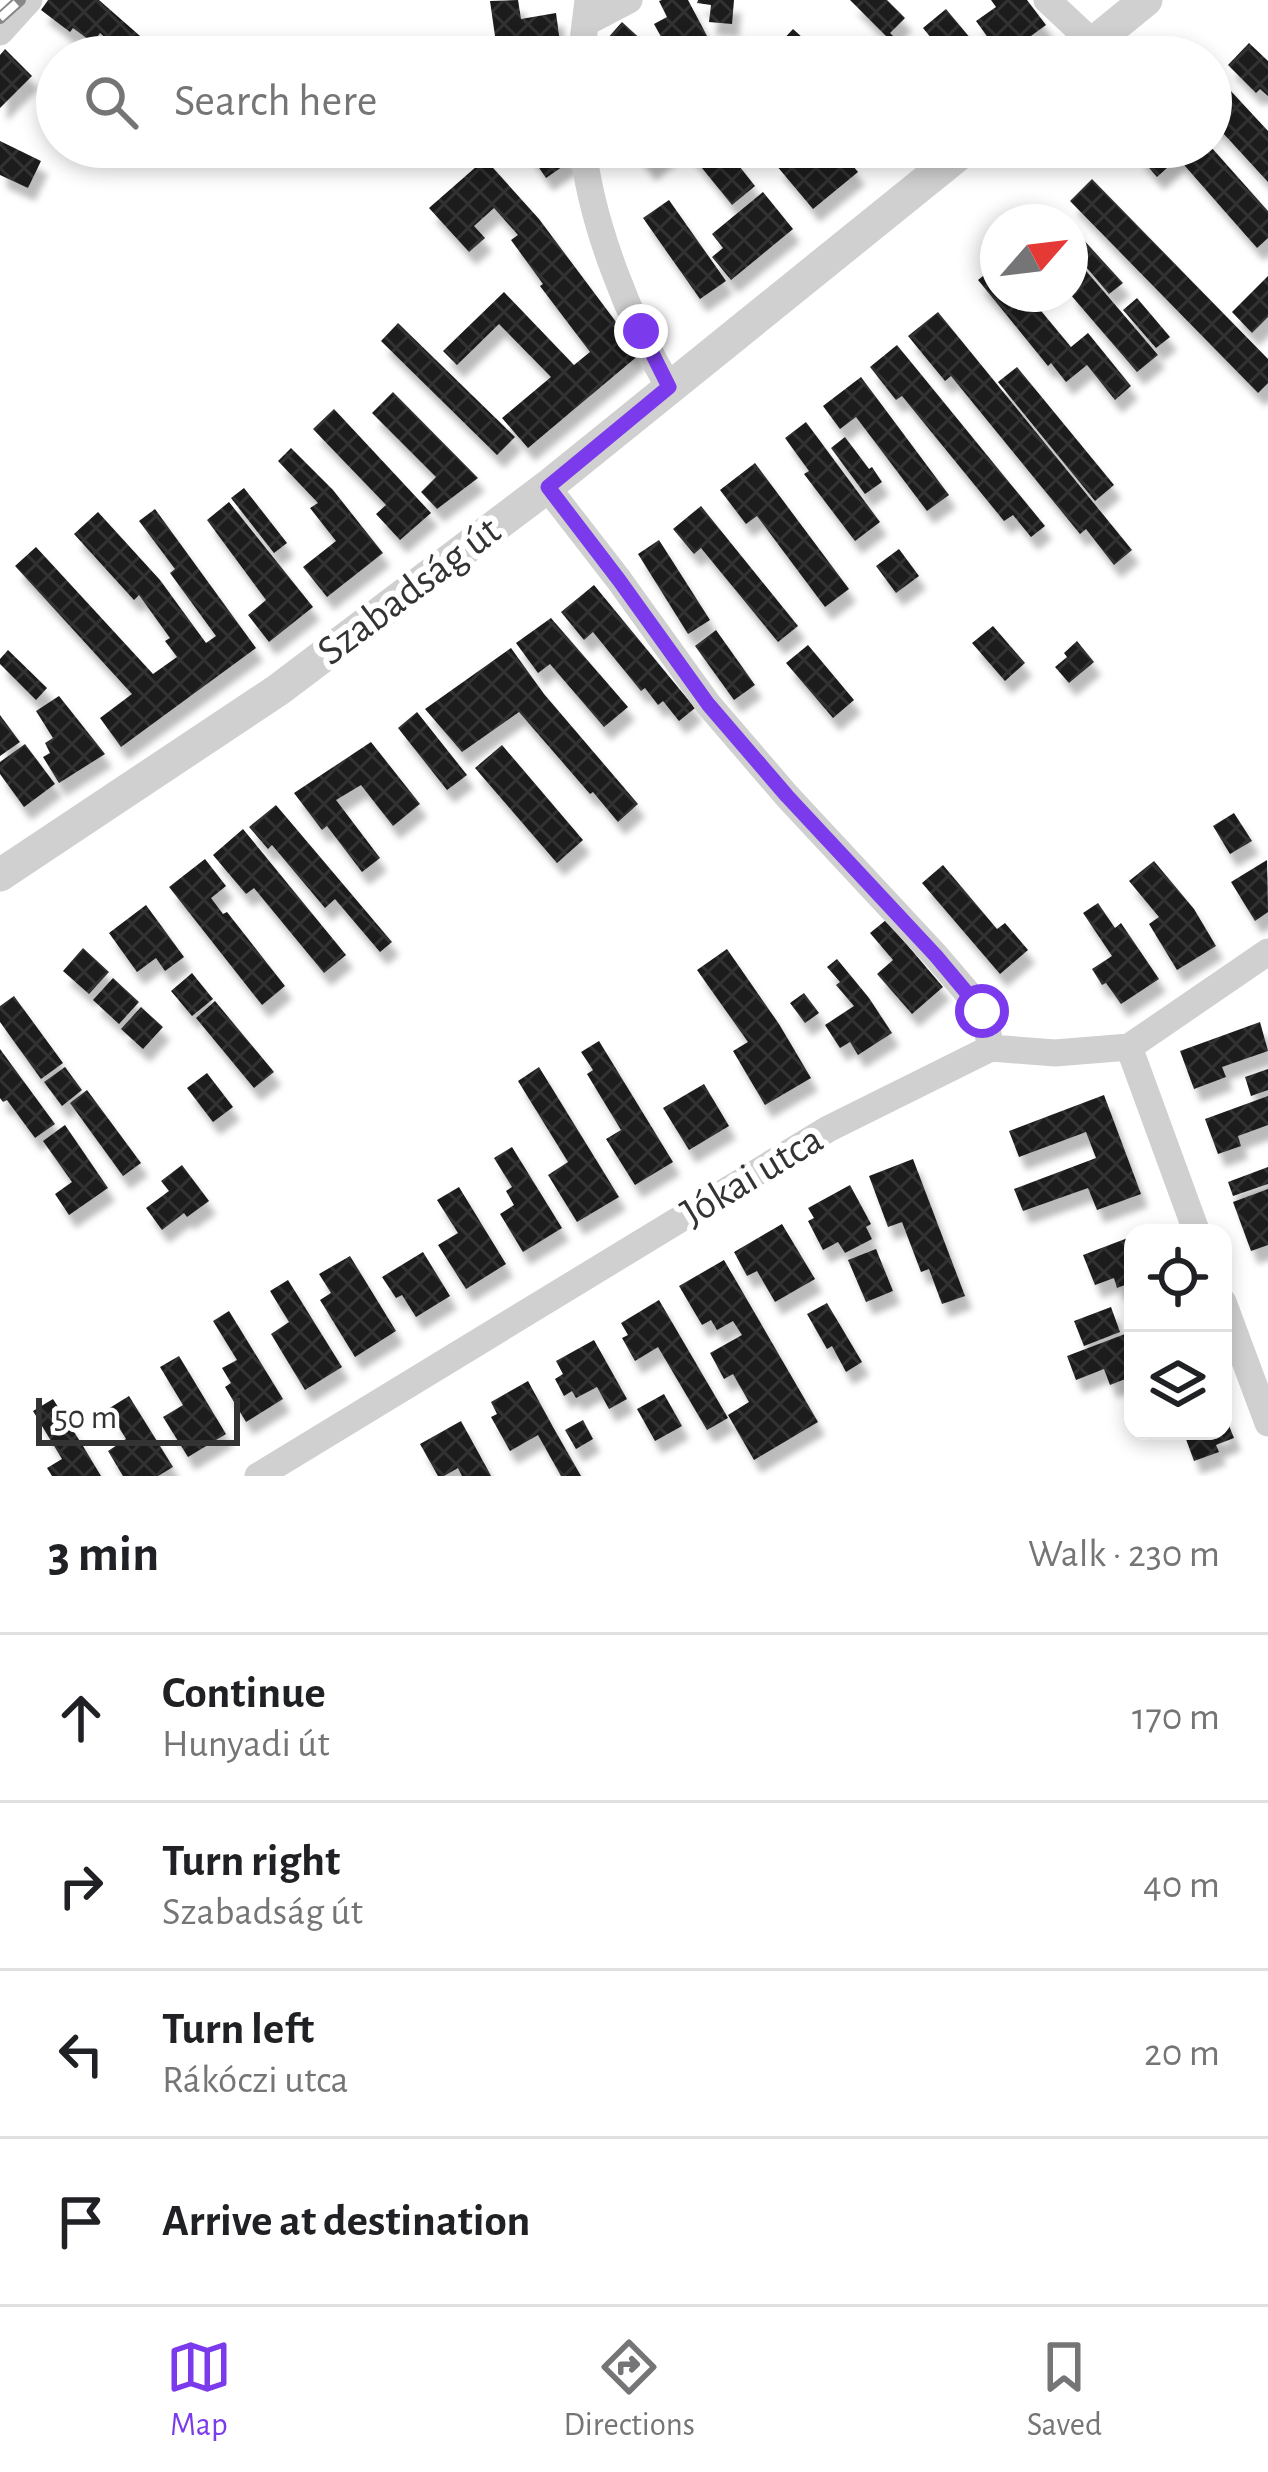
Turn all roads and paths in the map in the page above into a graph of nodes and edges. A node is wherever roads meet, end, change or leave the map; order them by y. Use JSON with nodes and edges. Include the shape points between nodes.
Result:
{"nodes":[{"id":1,"x":29,"y":0,"type":"edge"},
{"id":2,"x":629,"y":0,"type":"edge"},
{"id":3,"x":1047,"y":0,"type":"edge"},
{"id":4,"x":1146,"y":0,"type":"edge"},
{"id":5,"x":586,"y":12,"type":"edge"},
{"id":6,"x":0,"y":32,"type":"edge"},
{"id":7,"x":1074,"y":36,"type":"edge"},
{"id":8,"x":1101,"y":36,"type":"edge"},
{"id":9,"x":589,"y":168,"type":"edge"},
{"id":10,"x":942,"y":168,"type":"edge"},
{"id":11,"x":669,"y":387,"type":"junction"},
{"id":12,"x":548,"y":487,"type":"junction"},
{"id":13,"x":0,"y":875,"type":"edge"},
{"id":14,"x":1268,"y":952,"type":"edge"},
{"id":15,"x":1129,"y":1047,"type":"junction"},
{"id":16,"x":991,"y":1048,"type":"junction"},
{"id":17,"x":1194,"y":1224,"type":"edge"},
{"id":18,"x":1232,"y":1326,"type":"edge"},
{"id":19,"x":1268,"y":1424,"type":"edge"},
{"id":20,"x":258,"y":1476,"type":"edge"}],
"edges":[{"from":1,"to":6,"type":"street"},
{"from":2,"to":5,"type":"street"},
{"from":3,"to":7,"type":"street"},
{"from":4,"to":8,"type":"street"},
{"from":9,"to":11,"type":"street","via":[[622,293]]},
{"from":10,"to":11,"type":"street","name":"Szabadság út"},
{"from":11,"to":12,"type":"street","name":"Szabadság út"},
{"from":12,"to":13,"type":"street","name":"Szabadság út","via":[[278,690]]},
{"from":12,"to":16,"type":"street","via":[[708,704],[982,1011]]},
{"from":14,"to":15,"type":"street"},
{"from":15,"to":16,"type":"street"},
{"from":15,"to":17,"type":"street"},
{"from":16,"to":20,"type":"street","name":"Jókai utca","via":[[828,1129]]},
{"from":18,"to":19,"type":"street"}]}
